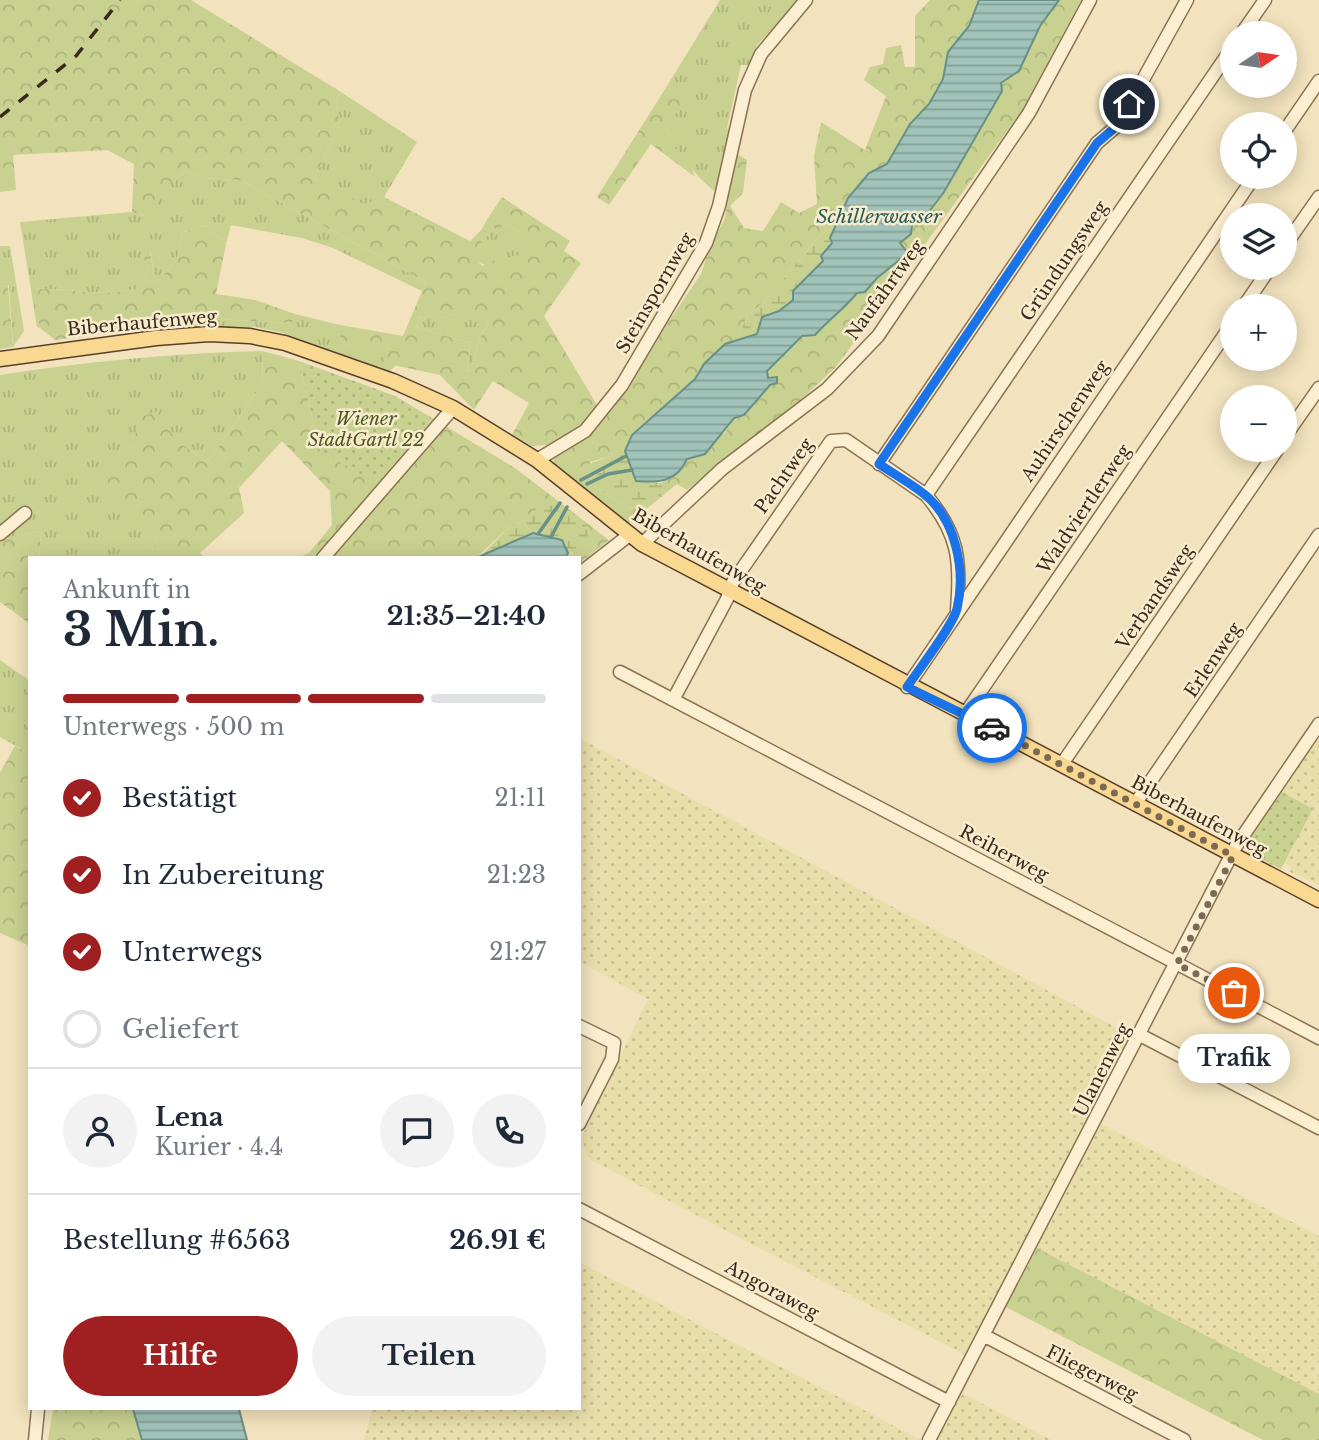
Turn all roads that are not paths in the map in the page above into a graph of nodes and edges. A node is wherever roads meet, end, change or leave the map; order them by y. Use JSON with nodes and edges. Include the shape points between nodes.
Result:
{"nodes":[{"id":1,"x":806,"y":0,"type":"edge"},
{"id":2,"x":1090,"y":0,"type":"edge"},
{"id":3,"x":1187,"y":0,"type":"edge"},
{"id":4,"x":1265,"y":0,"type":"edge"},
{"id":5,"x":1250,"y":21,"type":"edge"},
{"id":6,"x":1220,"y":66,"type":"edge"},
{"id":7,"x":1319,"y":81,"type":"edge"},
{"id":8,"x":1297,"y":113,"type":"edge"},
{"id":9,"x":1246,"y":189,"type":"edge"},
{"id":10,"x":1319,"y":197,"type":"edge"},
{"id":11,"x":1297,"y":228,"type":"edge"},
{"id":12,"x":1220,"y":342,"type":"edge"},
{"id":13,"x":0,"y":359,"type":"edge"},
{"id":14,"x":1319,"y":388,"type":"edge"},
{"id":15,"x":453,"y":408,"type":"junction"},
{"id":16,"x":1297,"y":419,"type":"edge"},
{"id":17,"x":537,"y":460,"type":"junction"},
{"id":18,"x":1269,"y":462,"type":"edge"},
{"id":19,"x":879,"y":464,"type":"junction"},
{"id":20,"x":926,"y":495,"type":"junction"},
{"id":21,"x":25,"y":513,"type":"dead end"},
{"id":22,"x":0,"y":534,"type":"edge"},
{"id":23,"x":1319,"y":535,"type":"edge"},
{"id":24,"x":628,"y":536,"type":"junction"},
{"id":25,"x":642,"y":544,"type":"junction"},
{"id":26,"x":325,"y":556,"type":"edge"},
{"id":27,"x":581,"y":572,"type":"edge"},
{"id":28,"x":729,"y":591,"type":"junction"},
{"id":29,"x":957,"y":611,"type":"junction"},
{"id":30,"x":620,"y":672,"type":"dead end"},
{"id":31,"x":907,"y":687,"type":"junction"},
{"id":32,"x":673,"y":700,"type":"junction"},
{"id":33,"x":965,"y":714,"type":"junction"},
{"id":34,"x":1319,"y":724,"type":"edge"},
{"id":35,"x":1062,"y":764,"type":"junction"},
{"id":36,"x":1135,"y":804,"type":"junction"},
{"id":37,"x":1233,"y":856,"type":"junction"},
{"id":38,"x":1319,"y":900,"type":"edge"},
{"id":39,"x":1177,"y":964,"type":"junction"},
{"id":40,"x":581,"y":1027,"type":"edge"},
{"id":41,"x":1140,"y":1035,"type":"junction"},
{"id":42,"x":1319,"y":1038,"type":"edge"},
{"id":43,"x":581,"y":1116,"type":"edge"},
{"id":44,"x":1319,"y":1128,"type":"edge"},
{"id":45,"x":581,"y":1210,"type":"edge"},
{"id":46,"x":985,"y":1336,"type":"junction"},
{"id":47,"x":948,"y":1402,"type":"junction"},
{"id":48,"x":38,"y":1410,"type":"edge"},
{"id":49,"x":35,"y":1440,"type":"edge"},
{"id":50,"x":929,"y":1440,"type":"edge"},
{"id":51,"x":1184,"y":1440,"type":"edge"}],
"edges":[{"from":1,"to":17,"type":"street","name":"Steinspornweg","via":[[761,54],[746,90],[706,243],[622,386],[585,431]]},
{"from":2,"to":25,"type":"street","name":"Naufahrtweg","via":[[1029,113],[878,335],[827,389],[722,469]]},
{"from":3,"to":19,"type":"street","via":[[1118,125],[1097,143]]},
{"from":4,"to":5,"type":"street"},
{"from":6,"to":20,"type":"street","name":"Gründungsweg"},
{"from":7,"to":8,"type":"street"},
{"from":9,"to":29,"type":"street","name":"Auhirschenweg"},
{"from":10,"to":11,"type":"street"},
{"from":12,"to":33,"type":"street","name":"Waldviertlerweg"},
{"from":13,"to":15,"type":"main road","name":"Biberhaufenweg","via":[[156,338],[250,336],[285,343],[393,381]]},
{"from":14,"to":16,"type":"street"},
{"from":15,"to":17,"type":"main road","name":"Biberhaufenweg"},
{"from":15,"to":26,"type":"street"},
{"from":17,"to":24,"type":"main road","name":"Biberhaufenweg"},
{"from":18,"to":35,"type":"street","name":"Verbandsweg"},
{"from":19,"to":20,"type":"street","name":"Pachtweg"},
{"from":19,"to":28,"type":"street","name":"Pachtweg","via":[[846,440],[828,443]]},
{"from":20,"to":29,"type":"street","name":"Pachtweg","via":[[947,522],[956,547]]},
{"from":21,"to":22,"type":"street"},
{"from":23,"to":36,"type":"street","name":"Erlenweg"},
{"from":24,"to":25,"type":"main road","name":"Biberhaufenweg"},
{"from":24,"to":27,"type":"street"},
{"from":25,"to":28,"type":"main road","name":"Biberhaufenweg"},
{"from":28,"to":31,"type":"main road","name":"Biberhaufenweg"},
{"from":28,"to":32,"type":"street"},
{"from":29,"to":31,"type":"street","name":"Auhirschenweg"},
{"from":30,"to":32,"type":"street","name":"Reiherweg"},
{"from":31,"to":33,"type":"main road","name":"Biberhaufenweg"},
{"from":32,"to":39,"type":"street","name":"Reiherweg"},
{"from":33,"to":35,"type":"main road","name":"Biberhaufenweg"},
{"from":34,"to":37,"type":"street","name":"Ulanenweg","via":[[1244,832]]},
{"from":35,"to":36,"type":"main road","name":"Biberhaufenweg"},
{"from":36,"to":37,"type":"main road","name":"Biberhaufenweg"},
{"from":37,"to":38,"type":"main road","name":"Biberhaufenweg"},
{"from":37,"to":39,"type":"street","name":"Ulanenweg"},
{"from":39,"to":41,"type":"street","name":"Ulanenweg"},
{"from":39,"to":42,"type":"street","name":"Reiherweg"},
{"from":40,"to":43,"type":"street","via":[[614,1043],[612,1059]]},
{"from":41,"to":44,"type":"street"},
{"from":41,"to":46,"type":"street","name":"Ulanenweg"},
{"from":45,"to":47,"type":"street","name":"Angoraweg"},
{"from":46,"to":47,"type":"street","name":"Ulanenweg"},
{"from":46,"to":51,"type":"street","name":"Fliegerweg"},
{"from":47,"to":50,"type":"street","name":"Ulanenweg"},
{"from":48,"to":49,"type":"street"}]}
